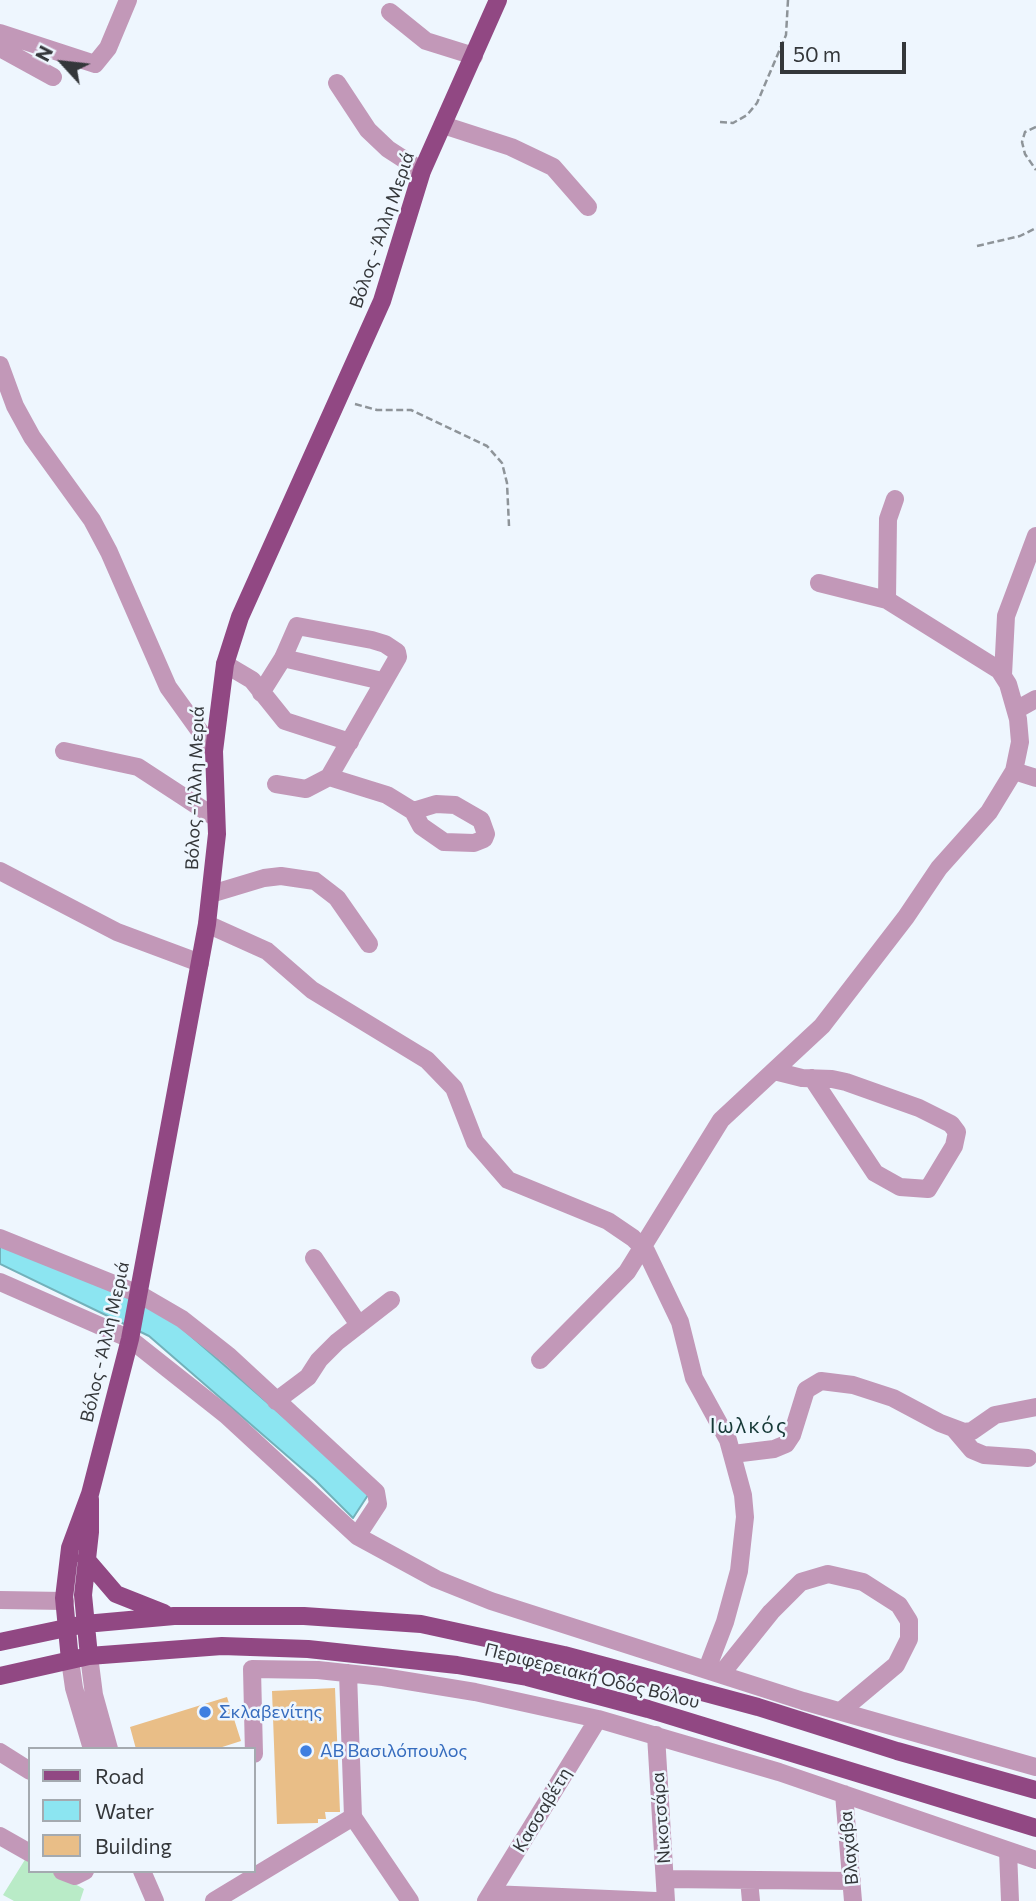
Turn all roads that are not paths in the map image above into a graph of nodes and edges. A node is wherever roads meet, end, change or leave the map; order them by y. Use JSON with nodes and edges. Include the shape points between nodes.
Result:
{"nodes":[{"id":1,"x":128,"y":0,"type":"edge"},
{"id":2,"x":498,"y":0,"type":"edge"},
{"id":3,"x":390,"y":12,"type":"dead end"},
{"id":4,"x":0,"y":33,"type":"edge"},
{"id":5,"x":0,"y":48,"type":"edge"},
{"id":6,"x":474,"y":56,"type":"junction"},
{"id":7,"x":53,"y":77,"type":"dead end"},
{"id":8,"x":337,"y":83,"type":"dead end"},
{"id":9,"x":443,"y":125,"type":"junction"},
{"id":10,"x":422,"y":171,"type":"junction"},
{"id":11,"x":588,"y":207,"type":"dead end"},
{"id":12,"x":0,"y":365,"type":"edge"},
{"id":13,"x":895,"y":499,"type":"dead end"},
{"id":14,"x":1036,"y":536,"type":"edge"},
{"id":15,"x":819,"y":583,"type":"dead end"},
{"id":16,"x":887,"y":600,"type":"junction"},
{"id":17,"x":282,"y":658,"type":"junction"},
{"id":18,"x":225,"y":664,"type":"junction"},
{"id":19,"x":1003,"y":675,"type":"junction"},
{"id":20,"x":382,"y":681,"type":"junction"},
{"id":21,"x":261,"y":693,"type":"junction"},
{"id":22,"x":1036,"y":699,"type":"edge"},
{"id":23,"x":1016,"y":710,"type":"junction"},
{"id":24,"x":350,"y":741,"type":"junction"},
{"id":25,"x":64,"y":751,"type":"dead end"},
{"id":26,"x":214,"y":751,"type":"junction"},
{"id":27,"x":1014,"y":771,"type":"junction"},
{"id":28,"x":329,"y":777,"type":"junction"},
{"id":29,"x":1036,"y":778,"type":"edge"},
{"id":30,"x":276,"y":783,"type":"dead end"},
{"id":31,"x":413,"y":811,"type":"dead end"},
{"id":32,"x":216,"y":818,"type":"junction"},
{"id":33,"x":0,"y":871,"type":"edge"},
{"id":34,"x":211,"y":894,"type":"junction"},
{"id":35,"x":206,"y":924,"type":"junction"},
{"id":36,"x":369,"y":944,"type":"dead end"},
{"id":37,"x":200,"y":964,"type":"junction"},
{"id":38,"x":774,"y":1071,"type":"junction"},
{"id":39,"x":813,"y":1079,"type":"junction"},
{"id":40,"x":0,"y":1238,"type":"edge"},
{"id":41,"x":643,"y":1248,"type":"junction"},
{"id":42,"x":314,"y":1258,"type":"dead end"},
{"id":43,"x":0,"y":1282,"type":"edge"},
{"id":44,"x":139,"y":1294,"type":"junction"},
{"id":45,"x":391,"y":1300,"type":"dead end"},
{"id":46,"x":359,"y":1325,"type":"junction"},
{"id":47,"x":130,"y":1339,"type":"junction"},
{"id":48,"x":540,"y":1360,"type":"dead end"},
{"id":49,"x":276,"y":1401,"type":"junction"},
{"id":50,"x":1036,"y":1407,"type":"edge"},
{"id":51,"x":955,"y":1430,"type":"junction"},
{"id":52,"x":733,"y":1454,"type":"junction"},
{"id":53,"x":1028,"y":1458,"type":"dead end"},
{"id":54,"x":90,"y":1494,"type":"junction"},
{"id":55,"x":357,"y":1536,"type":"junction"},
{"id":56,"x":86,"y":1559,"type":"junction"},
{"id":57,"x":0,"y":1600,"type":"edge"},
{"id":58,"x":65,"y":1601,"type":"junction"},
{"id":59,"x":174,"y":1616,"type":"junction"},
{"id":60,"x":85,"y":1624,"type":"junction"},
{"id":61,"x":66,"y":1627,"type":"junction"},
{"id":62,"x":0,"y":1642,"type":"edge"},
{"id":63,"x":89,"y":1656,"type":"junction"},
{"id":64,"x":70,"y":1660,"type":"junction"},
{"id":65,"x":715,"y":1671,"type":"junction"},
{"id":66,"x":348,"y":1673,"type":"junction"},
{"id":67,"x":0,"y":1676,"type":"edge"},
{"id":68,"x":841,"y":1711,"type":"junction"},
{"id":69,"x":598,"y":1719,"type":"junction"},
{"id":70,"x":656,"y":1735,"type":"junction"},
{"id":71,"x":91,"y":1747,"type":"edge"},
{"id":72,"x":108,"y":1747,"type":"edge"},
{"id":73,"x":254,"y":1747,"type":"edge"},
{"id":74,"x":0,"y":1752,"type":"edge"},
{"id":75,"x":1036,"y":1767,"type":"edge"},
{"id":76,"x":28,"y":1770,"type":"edge"},
{"id":77,"x":1036,"y":1790,"type":"edge"},
{"id":78,"x":845,"y":1794,"type":"junction"},
{"id":79,"x":353,"y":1817,"type":"junction"},
{"id":80,"x":1036,"y":1828,"type":"edge"},
{"id":81,"x":0,"y":1836,"type":"edge"},
{"id":82,"x":1008,"y":1851,"type":"junction"},
{"id":83,"x":28,"y":1852,"type":"edge"},
{"id":84,"x":1036,"y":1860,"type":"edge"},
{"id":85,"x":143,"y":1873,"type":"edge"},
{"id":86,"x":665,"y":1879,"type":"junction"},
{"id":87,"x":749,"y":1880,"type":"junction"},
{"id":88,"x":852,"y":1881,"type":"junction"},
{"id":89,"x":489,"y":1897,"type":"edge"},
{"id":90,"x":155,"y":1901,"type":"edge"},
{"id":91,"x":214,"y":1901,"type":"edge"},
{"id":92,"x":410,"y":1901,"type":"edge"},
{"id":93,"x":656,"y":1901,"type":"edge"},
{"id":94,"x":666,"y":1901,"type":"edge"},
{"id":95,"x":751,"y":1901,"type":"edge"},
{"id":96,"x":853,"y":1901,"type":"edge"},
{"id":97,"x":1010,"y":1901,"type":"edge"}],
"edges":[{"from":1,"to":4,"type":"street","via":[[108,48],[95,64]]},
{"from":2,"to":6,"type":"main road","name":"Βόλος - Άλλη Μεριά"},
{"from":3,"to":6,"type":"street","via":[[426,41]]},
{"from":5,"to":7,"type":"street"},
{"from":6,"to":9,"type":"main road","name":"Βόλος - Άλλη Μεριά"},
{"from":8,"to":10,"type":"street","via":[[368,130]]},
{"from":9,"to":10,"type":"main road","name":"Βόλος - Άλλη Μεριά"},
{"from":9,"to":11,"type":"street","via":[[511,147],[553,167]]},
{"from":10,"to":18,"type":"main road","name":"Βόλος - Άλλη Μεριά","via":[[386,288],[245,605]]},
{"from":12,"to":26,"type":"street","via":[[32,438],[92,520],[168,687]]},
{"from":13,"to":16,"type":"street","via":[[888,519]]},
{"from":14,"to":19,"type":"street","via":[[1006,616]]},
{"from":15,"to":16,"type":"street"},
{"from":16,"to":19,"type":"street"},
{"from":17,"to":20,"type":"street"},
{"from":17,"to":20,"type":"street","via":[[297,626],[372,640],[394,648],[398,657]]},
{"from":17,"to":21,"type":"street"},
{"from":18,"to":21,"type":"street","via":[[242,672]]},
{"from":18,"to":26,"type":"main road","name":"Βόλος - Άλλη Μεριά"},
{"from":19,"to":23,"type":"street"},
{"from":20,"to":24,"type":"street"},
{"from":21,"to":24,"type":"street","via":[[285,721]]},
{"from":22,"to":23,"type":"street"},
{"from":23,"to":27,"type":"street","via":[[1020,742]]},
{"from":24,"to":28,"type":"street"},
{"from":25,"to":32,"type":"street","via":[[138,767]]},
{"from":26,"to":32,"type":"main road","name":"Βόλος - Άλλη Μεριά"},
{"from":27,"to":29,"type":"street"},
{"from":27,"to":38,"type":"street","via":[[994,806],[939,868],[822,1026]]},
{"from":28,"to":30,"type":"street","via":[[306,789]]},
{"from":28,"to":31,"type":"street","via":[[387,795]]},
{"from":32,"to":34,"type":"main road","name":"Βόλος - Άλλη Μεριά"},
{"from":33,"to":37,"type":"street","via":[[117,932]]},
{"from":34,"to":35,"type":"main road","name":"Βόλος - Άλλη Μεριά"},
{"from":34,"to":36,"type":"street","via":[[264,878],[316,881],[337,898]]},
{"from":35,"to":37,"type":"main road","name":"Βόλος - Άλλη Μεριά"},
{"from":35,"to":41,"type":"street","via":[[267,951],[320,996],[427,1060],[454,1088],[475,1142],[508,1180],[608,1221]]},
{"from":37,"to":44,"type":"main road","name":"Βόλος - Άλλη Μεριά"},
{"from":38,"to":39,"type":"street"},
{"from":38,"to":41,"type":"street","via":[[721,1120]]},
{"from":39,"to":39,"type":"street","via":[[846,1082],[951,1124],[957,1132],[954,1146],[928,1189],[900,1187],[875,1173]]},
{"from":40,"to":44,"type":"street"},
{"from":41,"to":48,"type":"street","via":[[622,1277]]},
{"from":41,"to":52,"type":"street","via":[[680,1322],[694,1378]]},
{"from":42,"to":46,"type":"street"},
{"from":43,"to":47,"type":"street"},
{"from":44,"to":47,"type":"main road","name":"Βόλος - Άλλη Μεριά"},
{"from":44,"to":49,"type":"street","via":[[182,1319]]},
{"from":45,"to":46,"type":"street"},
{"from":46,"to":49,"type":"street","via":[[319,1360],[308,1377]]},
{"from":47,"to":54,"type":"main road","name":"Βόλος - Άλλη Μεριά"},
{"from":47,"to":55,"type":"street","via":[[226,1415]]},
{"from":49,"to":55,"type":"street","via":[[376,1492],[378,1504]]},
{"from":50,"to":51,"type":"street","via":[[995,1415],[972,1431]]},
{"from":51,"to":52,"type":"street","via":[[893,1398],[821,1381],[806,1390],[786,1444]]},
{"from":51,"to":53,"type":"street","via":[[972,1450],[984,1455]]},
{"from":52,"to":65,"type":"street","via":[[743,1495],[744,1535]]},
{"from":54,"to":56,"type":"main road","name":"Βόλος - Άλλη Μεριά"},
{"from":54,"to":58,"type":"main road","name":"Βόλος - Άλλη Μεριά","via":[[70,1548]]},
{"from":55,"to":65,"type":"street","via":[[454,1588]]},
{"from":56,"to":59,"type":"main road","via":[[105,1585],[122,1598]]},
{"from":56,"to":60,"type":"main road","name":"Βόλος - Άλλη Μεριά"},
{"from":57,"to":58,"type":"street"},
{"from":58,"to":61,"type":"main road","name":"Βόλος - Άλλη Μεριά"},
{"from":59,"to":60,"type":"main road","name":"Περιφερειακή Οδός Βόλου"},
{"from":59,"to":77,"type":"main road","name":"Περιφερειακή Οδός Βόλου","via":[[304,1616],[464,1631],[758,1707]]},
{"from":60,"to":61,"type":"main road","name":"Περιφερειακή Οδός Βόλου"},
{"from":60,"to":63,"type":"main road","name":"Βόλος - Άλλη Μεριά"},
{"from":61,"to":62,"type":"main road","name":"Περιφερειακή Οδός Βόλου"},
{"from":61,"to":64,"type":"main road","name":"Βόλος - Άλλη Μεριά"},
{"from":63,"to":64,"type":"main road","name":"Περιφερειακή Οδός Βόλου"},
{"from":63,"to":72,"type":"street"},
{"from":63,"to":80,"type":"main road","name":"Περιφερειακή Οδός Βόλου","via":[[222,1646],[308,1648],[516,1675],[648,1709]]},
{"from":64,"to":67,"type":"main road","name":"Περιφερειακή Οδός Βόλου"},
{"from":64,"to":71,"type":"street"},
{"from":65,"to":68,"type":"street"},
{"from":65,"to":68,"type":"street","via":[[801,1582],[828,1574],[863,1582],[899,1605],[909,1621],[909,1639],[896,1665]]},
{"from":66,"to":69,"type":"street","via":[[475,1692]]},
{"from":66,"to":73,"type":"street","via":[[252,1669]]},
{"from":66,"to":79,"type":"street"},
{"from":68,"to":75,"type":"street"},
{"from":69,"to":70,"type":"street"},
{"from":69,"to":89,"type":"street","name":"Κασσαβέτη"},
{"from":70,"to":78,"type":"street"},
{"from":70,"to":86,"type":"street","name":"Νικοτσάρα"},
{"from":74,"to":76,"type":"street"},
{"from":78,"to":82,"type":"street"},
{"from":78,"to":88,"type":"street","name":"Βλαχάβα"},
{"from":79,"to":91,"type":"street"},
{"from":79,"to":92,"type":"street"},
{"from":81,"to":83,"type":"street"},
{"from":82,"to":84,"type":"street"},
{"from":82,"to":97,"type":"street"},
{"from":85,"to":90,"type":"street"},
{"from":86,"to":87,"type":"street"},
{"from":86,"to":94,"type":"street","name":"Νικοτσάρα"},
{"from":87,"to":88,"type":"street"},
{"from":87,"to":95,"type":"street"},
{"from":88,"to":96,"type":"street","name":"Βλαχάβα"},
{"from":89,"to":93,"type":"street"}]}
